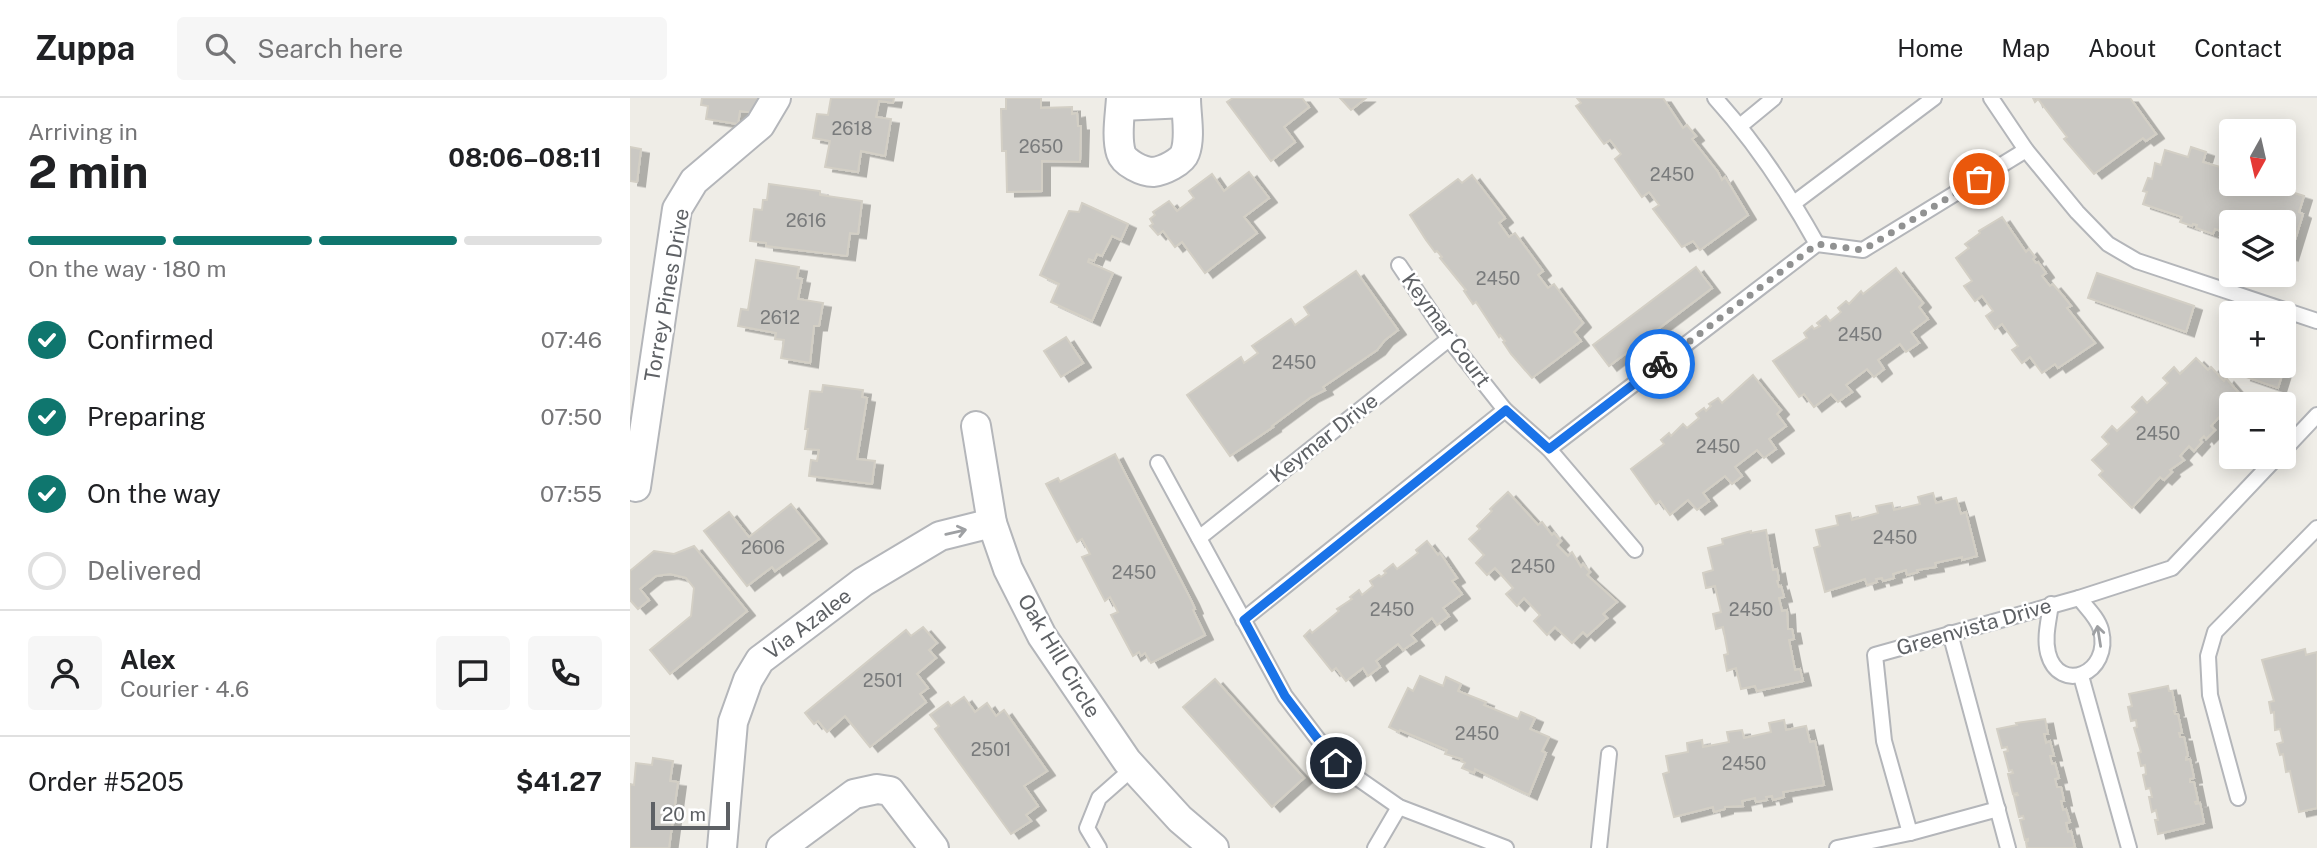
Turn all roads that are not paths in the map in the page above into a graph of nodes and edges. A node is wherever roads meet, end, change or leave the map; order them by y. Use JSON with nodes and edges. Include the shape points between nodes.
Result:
{"nodes":[{"id":1,"x":776,"y":98,"type":"edge"},
{"id":2,"x":1715,"y":98,"type":"edge"},
{"id":3,"x":1774,"y":98,"type":"edge"},
{"id":4,"x":1934,"y":98,"type":"edge"},
{"id":5,"x":1991,"y":98,"type":"edge"},
{"id":6,"x":1186,"y":101,"type":"edge"},
{"id":7,"x":1121,"y":102,"type":"edge"},
{"id":8,"x":1740,"y":126,"type":"junction"},
{"id":9,"x":2026,"y":150,"type":"junction"},
{"id":10,"x":1794,"y":203,"type":"junction"},
{"id":11,"x":1817,"y":244,"type":"junction"},
{"id":12,"x":1399,"y":265,"type":"dead end"},
{"id":13,"x":2316,"y":319,"type":"edge"},
{"id":14,"x":1449,"y":339,"type":"junction"},
{"id":15,"x":1506,"y":410,"type":"junction"},
{"id":16,"x":2317,"y":415,"type":"edge"},
{"id":17,"x":976,"y":426,"type":"dead end"},
{"id":18,"x":2296,"y":437,"type":"edge"},
{"id":19,"x":1549,"y":449,"type":"junction"},
{"id":20,"x":1158,"y":463,"type":"dead end"},
{"id":21,"x":2266,"y":469,"type":"edge"},
{"id":22,"x":636,"y":487,"type":"dead end"},
{"id":23,"x":992,"y":523,"type":"junction"},
{"id":24,"x":2317,"y":528,"type":"edge"},
{"id":25,"x":1199,"y":538,"type":"junction"},
{"id":26,"x":1635,"y":550,"type":"dead end"},
{"id":27,"x":2079,"y":598,"type":"junction"},
{"id":28,"x":2051,"y":604,"type":"junction"},
{"id":29,"x":1244,"y":620,"type":"junction"},
{"id":30,"x":1950,"y":633,"type":"junction"},
{"id":31,"x":2081,"y":676,"type":"junction"},
{"id":32,"x":1609,"y":754,"type":"dead end"},
{"id":33,"x":1133,"y":768,"type":"junction"},
{"id":34,"x":2238,"y":798,"type":"dead end"},
{"id":35,"x":1399,"y":807,"type":"junction"},
{"id":36,"x":1998,"y":809,"type":"junction"},
{"id":37,"x":1910,"y":833,"type":"junction"},
{"id":38,"x":722,"y":848,"type":"edge"},
{"id":39,"x":781,"y":848,"type":"edge"},
{"id":40,"x":934,"y":848,"type":"edge"},
{"id":41,"x":1099,"y":848,"type":"edge"},
{"id":42,"x":1214,"y":848,"type":"edge"},
{"id":43,"x":1376,"y":848,"type":"edge"},
{"id":44,"x":1506,"y":848,"type":"edge"},
{"id":45,"x":1599,"y":848,"type":"edge"},
{"id":46,"x":1836,"y":848,"type":"edge"},
{"id":47,"x":2008,"y":848,"type":"edge"},
{"id":48,"x":2129,"y":848,"type":"edge"}],
"edges":[{"from":1,"to":22,"type":"street","name":"Torrey Pines Drive","via":[[760,125],[694,181],[677,209]]},
{"from":2,"to":8,"type":"lane"},
{"from":3,"to":8,"type":"lane"},
{"from":4,"to":10,"type":"lane"},
{"from":5,"to":9,"type":"lane"},
{"from":6,"to":7,"type":"street"},
{"from":6,"to":7,"type":"street","via":[[1185,156],[1153,172],[1126,161],[1121,154]]},
{"from":8,"to":10,"type":"lane"},
{"from":9,"to":11,"type":"lane","via":[[1863,250]]},
{"from":9,"to":13,"type":"lane","via":[[2108,244],[2137,261]]},
{"from":10,"to":11,"type":"lane"},
{"from":11,"to":19,"type":"lane"},
{"from":12,"to":14,"type":"lane","name":"Keymar Court"},
{"from":14,"to":15,"type":"lane","name":"Keymar Court"},
{"from":14,"to":25,"type":"lane","name":"Keymar Drive"},
{"from":15,"to":19,"type":"lane","name":"Keymar Court"},
{"from":15,"to":29,"type":"lane"},
{"from":16,"to":18,"type":"lane"},
{"from":17,"to":23,"type":"street","name":"Oak Hill Circle"},
{"from":19,"to":26,"type":"lane","name":"Keymar Court"},
{"from":20,"to":25,"type":"lane"},
{"from":21,"to":27,"type":"lane","name":"Greenvista Drive","via":[[2172,568]]},
{"from":23,"to":33,"type":"street","name":"Oak Hill Circle","via":[[1008,569],[1042,636]]},
{"from":38,"to":23,"type":"street","name":"Via Azalee","one_way":true,"via":[[733,722],[760,660],[863,582],[940,536]]},
{"from":24,"to":34,"type":"lane","via":[[2215,632],[2208,656],[2210,695]]},
{"from":25,"to":29,"type":"lane"},
{"from":27,"to":28,"type":"lane","name":"Greenvista Drive"},
{"from":31,"to":27,"type":"lane","one_way":true,"via":[[2097,661],[2101,629]]},
{"from":28,"to":30,"type":"lane","name":"Greenvista Drive"},
{"from":28,"to":31,"type":"lane","via":[[2049,655],[2066,674]]},
{"from":29,"to":35,"type":"lane","via":[[1285,696],[1336,763]]},
{"from":30,"to":36,"type":"lane"},
{"from":30,"to":37,"type":"lane","name":"Greenvista Drive","via":[[1875,655],[1884,741]]},
{"from":31,"to":48,"type":"lane"},
{"from":32,"to":45,"type":"lane"},
{"from":33,"to":41,"type":"lane","via":[[1095,808],[1087,828]]},
{"from":33,"to":42,"type":"street","name":"Oak Hill Circle"},
{"from":35,"to":43,"type":"lane"},
{"from":35,"to":44,"type":"lane"},
{"from":36,"to":37,"type":"lane"},
{"from":36,"to":47,"type":"lane"},
{"from":37,"to":46,"type":"lane"},
{"from":39,"to":40,"type":"street","via":[[854,793],[877,789],[890,791]]}]}
